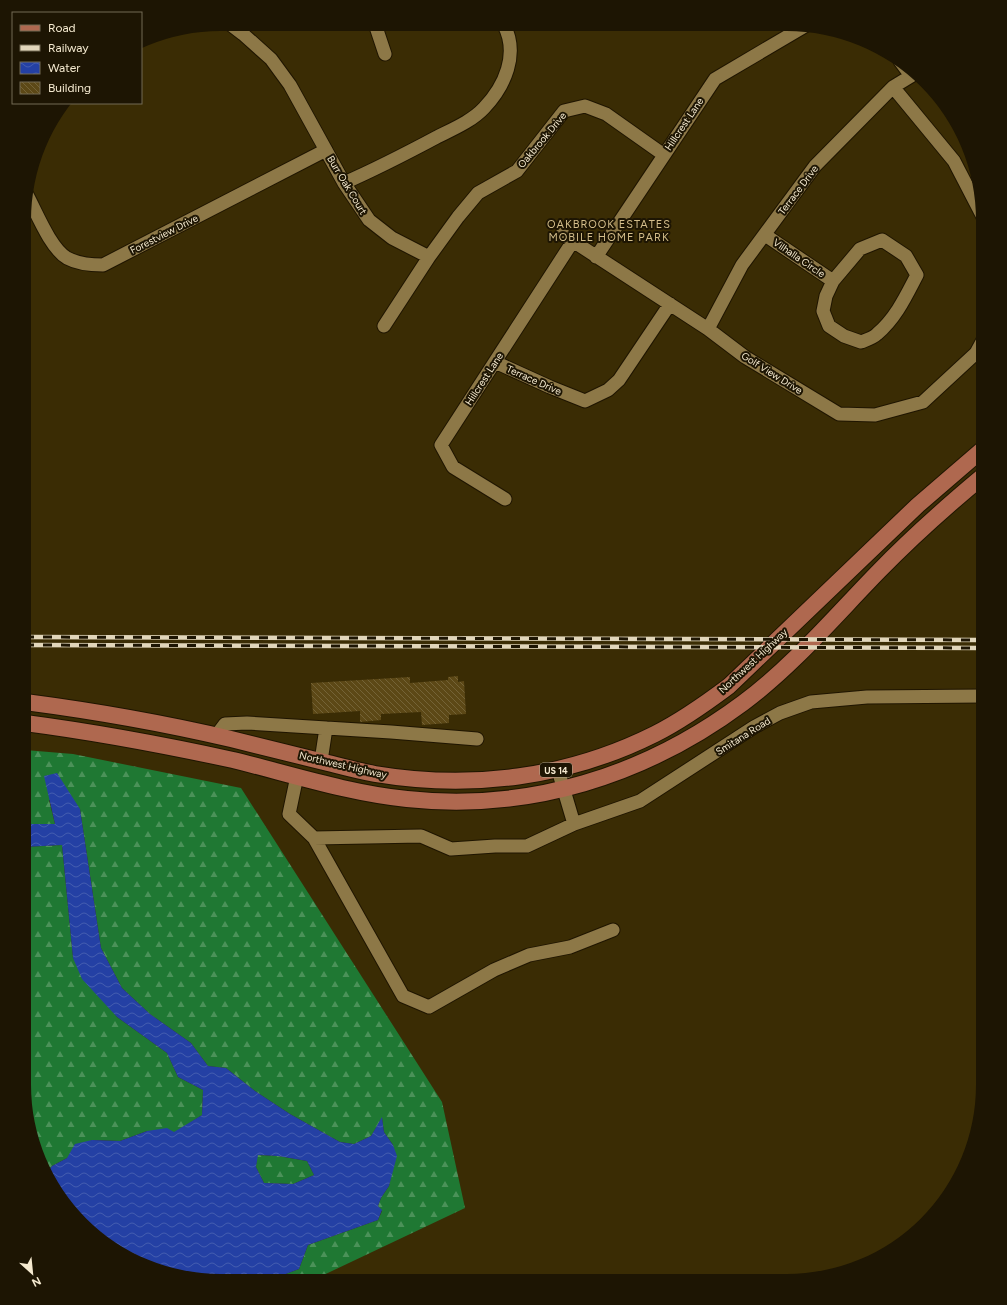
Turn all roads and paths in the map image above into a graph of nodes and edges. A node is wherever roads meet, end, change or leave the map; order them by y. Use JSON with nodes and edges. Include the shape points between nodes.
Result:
{"nodes":[{"id":1,"x":239,"y":31,"type":"edge"},
{"id":2,"x":377,"y":31,"type":"edge"},
{"id":3,"x":506,"y":31,"type":"edge"},
{"id":4,"x":797,"y":31,"type":"edge"},
{"id":5,"x":385,"y":54,"type":"dead end"},
{"id":6,"x":910,"y":77,"type":"edge"},
{"id":7,"x":893,"y":87,"type":"junction"},
{"id":8,"x":326,"y":150,"type":"junction"},
{"id":9,"x":664,"y":155,"type":"junction"},
{"id":10,"x":344,"y":183,"type":"junction"},
{"id":11,"x":975,"y":202,"type":"edge"},
{"id":12,"x":32,"y":204,"type":"edge"},
{"id":13,"x":764,"y":235,"type":"junction"},
{"id":14,"x":568,"y":238,"type":"joint"},
{"id":15,"x":596,"y":257,"type":"junction"},
{"id":16,"x":429,"y":258,"type":"junction"},
{"id":17,"x":833,"y":281,"type":"junction"},
{"id":18,"x":670,"y":304,"type":"junction"},
{"id":19,"x":384,"y":326,"type":"dead end"},
{"id":20,"x":708,"y":329,"type":"junction"},
{"id":21,"x":976,"y":353,"type":"edge"},
{"id":22,"x":495,"y":362,"type":"junction"},
{"id":23,"x":976,"y":455,"type":"edge"},
{"id":24,"x":976,"y":482,"type":"edge"},
{"id":25,"x":505,"y":499,"type":"dead end"},
{"id":26,"x":976,"y":696,"type":"edge"},
{"id":27,"x":31,"y":703,"type":"edge"},
{"id":28,"x":31,"y":724,"type":"edge"},
{"id":29,"x":326,"y":728,"type":"junction"},
{"id":30,"x":216,"y":736,"type":"junction"},
{"id":31,"x":477,"y":739,"type":"dead end"},
{"id":32,"x":321,"y":761,"type":"junction"},
{"id":33,"x":558,"y":770,"type":"junction"},
{"id":34,"x":297,"y":776,"type":"junction"},
{"id":35,"x":562,"y":789,"type":"junction"},
{"id":36,"x":574,"y":824,"type":"junction"},
{"id":37,"x":314,"y":838,"type":"junction"},
{"id":38,"x":613,"y":930,"type":"dead end"}],
"edges":[{"from":1,"to":8,"type":"street","name":"Burr Oak Court","via":[[270,59],[290,85]]},
{"from":2,"to":5,"type":"street"},
{"from":3,"to":10,"type":"street","via":[[511,52],[509,68],[498,91],[483,109],[454,128]]},
{"from":4,"to":9,"type":"street","name":"Hillcrest Lane","via":[[715,79]]},
{"from":6,"to":7,"type":"street","name":"Terrace Drive"},
{"from":7,"to":11,"type":"street","via":[[954,161]]},
{"from":7,"to":13,"type":"street","name":"Terrace Drive","via":[[815,166]]},
{"from":8,"to":10,"type":"street","name":"Burr Oak Court"},
{"from":8,"to":12,"type":"street","name":"Forestview Drive","via":[[103,265],[87,264],[67,258],[53,245]]},
{"from":9,"to":15,"type":"street","name":"Hillcrest Lane"},
{"from":9,"to":16,"type":"street","name":"Oakbrook Drive","via":[[606,114],[585,106],[564,111],[517,171],[478,193]]},
{"from":10,"to":16,"type":"street","name":"Burr Oak Court","via":[[369,220],[392,238]]},
{"from":13,"to":17,"type":"street","name":"Vilhalla Circle"},
{"from":13,"to":20,"type":"street","name":"Terrace Drive","via":[[742,265]]},
{"from":14,"to":15,"type":"street","name":"Golf View Drive"},
{"from":14,"to":22,"type":"street","name":"Hillcrest Lane"},
{"from":15,"to":18,"type":"street","name":"Golf View Drive"},
{"from":16,"to":19,"type":"street","name":"Oakbrook Drive"},
{"from":17,"to":17,"type":"street","name":"Vilhalla Circle","via":[[823,311],[829,326],[844,336],[861,342],[877,335],[894,316],[917,275],[906,256],[882,240],[860,249]]},
{"from":18,"to":20,"type":"street","name":"Golf View Drive"},
{"from":18,"to":22,"type":"street","name":"Terrace Drive","via":[[619,380],[608,390],[584,401]]},
{"from":20,"to":21,"type":"street","name":"Golf View Drive","via":[[744,357],[839,414],[875,415],[923,402]]},
{"from":22,"to":25,"type":"street","name":"Hillcrest Lane","via":[[441,445],[453,467]]},
{"from":23,"to":33,"type":"main road","name":"Northwest Highway","number":"US 14","via":[[918,505],[729,686],[656,734],[597,758]]},
{"from":24,"to":35,"type":"main road","name":"Northwest Highway","number":"US 14","via":[[879,570],[793,659],[745,702],[664,753],[602,779]]},
{"from":26,"to":36,"type":"street","name":"Smitana Road","via":[[868,697],[812,702],[767,720],[640,801]]},
{"from":27,"to":30,"type":"main road","name":"Northwest Highway","number":"US 14","via":[[118,716]]},
{"from":28,"to":34,"type":"main road","name":"Northwest Highway","number":"US 14","via":[[149,743]]},
{"from":29,"to":30,"type":"street","via":[[236,722],[225,724]]},
{"from":29,"to":31,"type":"street"},
{"from":29,"to":32,"type":"street"},
{"from":30,"to":32,"type":"main road","name":"Northwest Highway","number":"US 14"},
{"from":32,"to":33,"type":"main road","name":"Northwest Highway","number":"US 14","via":[[373,774],[449,782],[489,780]]},
{"from":33,"to":35,"type":"street"},
{"from":34,"to":35,"type":"main road","name":"Northwest Highway","number":"US 14","via":[[369,794],[447,802],[528,797]]},
{"from":34,"to":37,"type":"street","via":[[290,814]]},
{"from":35,"to":36,"type":"street"},
{"from":36,"to":37,"type":"street","name":"Smitana Road","via":[[527,846],[451,849],[421,836]]},
{"from":37,"to":38,"type":"street","via":[[403,996],[429,1007],[494,970],[529,955],[570,947]]}]}
